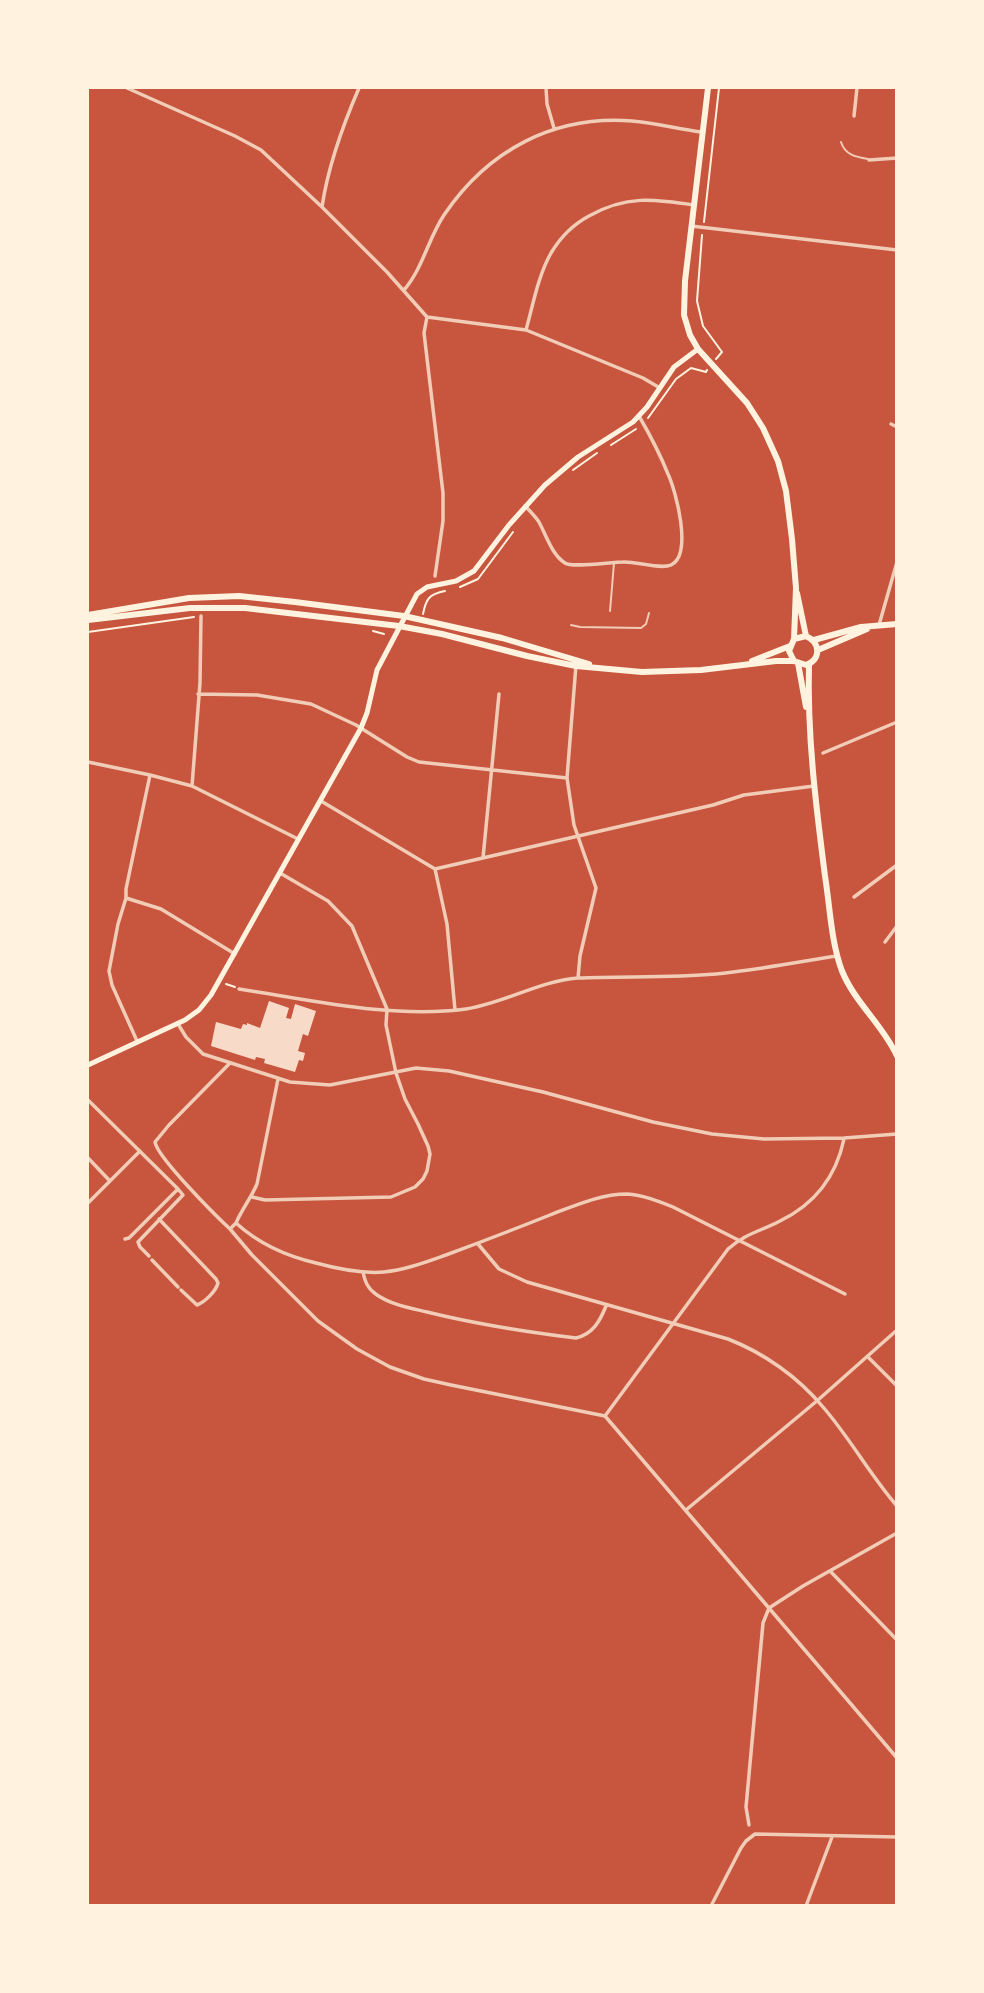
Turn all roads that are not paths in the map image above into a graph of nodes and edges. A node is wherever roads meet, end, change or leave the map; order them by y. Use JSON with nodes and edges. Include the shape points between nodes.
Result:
{"nodes":[{"id":1,"x":127,"y":88,"type":"edge"},
{"id":2,"x":359,"y":88,"type":"edge"},
{"id":3,"x":546,"y":88,"type":"edge"},
{"id":4,"x":709,"y":88,"type":"edge"},
{"id":5,"x":858,"y":88,"type":"edge"},
{"id":6,"x":854,"y":116,"type":"dead end"},
{"id":7,"x":554,"y":128,"type":"junction"},
{"id":8,"x":703,"y":132,"type":"junction"},
{"id":9,"x":841,"y":142,"type":"dead end"},
{"id":10,"x":897,"y":158,"type":"edge"},
{"id":11,"x":869,"y":159,"type":"joint"},
{"id":12,"x":695,"y":205,"type":"junction"},
{"id":13,"x":322,"y":207,"type":"junction"},
{"id":14,"x":691,"y":226,"type":"junction"},
{"id":15,"x":897,"y":250,"type":"edge"},
{"id":16,"x":404,"y":290,"type":"junction"},
{"id":17,"x":428,"y":317,"type":"junction"},
{"id":18,"x":526,"y":330,"type":"junction"},
{"id":19,"x":698,"y":349,"type":"junction"},
{"id":20,"x":660,"y":388,"type":"junction"},
{"id":21,"x":639,"y":416,"type":"junction"},
{"id":22,"x":891,"y":424,"type":"dead end"},
{"id":23,"x":897,"y":427,"type":"edge"},
{"id":24,"x":525,"y":506,"type":"junction"},
{"id":25,"x":614,"y":562,"type":"junction"},
{"id":26,"x":897,"y":562,"type":"edge"},
{"id":27,"x":435,"y":576,"type":"dead end"},
{"id":28,"x":796,"y":588,"type":"junction"},
{"id":29,"x":610,"y":611,"type":"dead end"},
{"id":30,"x":649,"y":612,"type":"dead end"},
{"id":31,"x":88,"y":614,"type":"edge"},
{"id":32,"x":404,"y":615,"type":"junction"},
{"id":33,"x":201,"y":616,"type":"road end"},
{"id":34,"x":88,"y":620,"type":"edge"},
{"id":35,"x":897,"y":624,"type":"edge"},
{"id":36,"x":571,"y":625,"type":"dead end"},
{"id":37,"x":879,"y":625,"type":"junction"},
{"id":38,"x":399,"y":626,"type":"junction"},
{"id":39,"x":806,"y":636,"type":"junction"},
{"id":40,"x":794,"y":639,"type":"junction"},
{"id":41,"x":814,"y":640,"type":"junction"},
{"id":42,"x":790,"y":646,"type":"junction"},
{"id":43,"x":818,"y":650,"type":"junction"},
{"id":44,"x":796,"y":662,"type":"junction"},
{"id":45,"x":576,"y":663,"type":"junction"},
{"id":46,"x":743,"y":664,"type":"junction"},
{"id":47,"x":809,"y":664,"type":"junction"},
{"id":48,"x":198,"y":694,"type":"junction"},
{"id":49,"x":499,"y":694,"type":"dead end"},
{"id":50,"x":809,"y":719,"type":"junction"},
{"id":51,"x":897,"y":722,"type":"edge"},
{"id":52,"x":361,"y":728,"type":"junction"},
{"id":53,"x":822,"y":753,"type":"dead end"},
{"id":54,"x":88,"y":762,"type":"edge"},
{"id":55,"x":491,"y":769,"type":"junction"},
{"id":56,"x":150,"y":775,"type":"junction"},
{"id":57,"x":567,"y":778,"type":"junction"},
{"id":58,"x":192,"y":786,"type":"junction"},
{"id":59,"x":814,"y":786,"type":"junction"},
{"id":60,"x":321,"y":800,"type":"junction"},
{"id":61,"x":578,"y":836,"type":"junction"},
{"id":62,"x":299,"y":840,"type":"junction"},
{"id":63,"x":483,"y":858,"type":"junction"},
{"id":64,"x":897,"y":865,"type":"edge"},
{"id":65,"x":435,"y":869,"type":"junction"},
{"id":66,"x":280,"y":873,"type":"junction"},
{"id":67,"x":855,"y":897,"type":"dead end"},
{"id":68,"x":126,"y":898,"type":"junction"},
{"id":69,"x":897,"y":926,"type":"edge"},
{"id":70,"x":884,"y":942,"type":"dead end"},
{"id":71,"x":235,"y":954,"type":"junction"},
{"id":72,"x":837,"y":956,"type":"junction"},
{"id":73,"x":578,"y":978,"type":"junction"},
{"id":74,"x":239,"y":989,"type":"road end"},
{"id":75,"x":387,"y":1009,"type":"junction"},
{"id":76,"x":455,"y":1010,"type":"junction"},
{"id":77,"x":178,"y":1024,"type":"junction"},
{"id":78,"x":136,"y":1041,"type":"junction"},
{"id":79,"x":897,"y":1056,"type":"edge"},
{"id":80,"x":230,"y":1063,"type":"junction"},
{"id":81,"x":88,"y":1065,"type":"edge"},
{"id":82,"x":396,"y":1073,"type":"junction"},
{"id":83,"x":278,"y":1079,"type":"junction"},
{"id":84,"x":88,"y":1100,"type":"edge"},
{"id":85,"x":897,"y":1134,"type":"edge"},
{"id":86,"x":844,"y":1138,"type":"junction"},
{"id":87,"x":140,"y":1151,"type":"junction"},
{"id":88,"x":88,"y":1158,"type":"edge"},
{"id":89,"x":110,"y":1181,"type":"junction"},
{"id":90,"x":178,"y":1189,"type":"junction"},
{"id":91,"x":252,"y":1197,"type":"junction"},
{"id":92,"x":88,"y":1203,"type":"edge"},
{"id":93,"x":159,"y":1219,"type":"junction"},
{"id":94,"x":236,"y":1223,"type":"junction"},
{"id":95,"x":230,"y":1229,"type":"junction"},
{"id":96,"x":125,"y":1239,"type":"dead end"},
{"id":97,"x":739,"y":1239,"type":"junction"},
{"id":98,"x":478,"y":1244,"type":"junction"},
{"id":99,"x":363,"y":1272,"type":"junction"},
{"id":100,"x":845,"y":1294,"type":"dead end"},
{"id":101,"x":606,"y":1306,"type":"junction"},
{"id":102,"x":675,"y":1324,"type":"junction"},
{"id":103,"x":897,"y":1330,"type":"edge"},
{"id":104,"x":867,"y":1357,"type":"junction"},
{"id":105,"x":897,"y":1386,"type":"edge"},
{"id":106,"x":818,"y":1400,"type":"junction"},
{"id":107,"x":605,"y":1416,"type":"junction"},
{"id":108,"x":897,"y":1506,"type":"edge"},
{"id":109,"x":686,"y":1510,"type":"junction"},
{"id":110,"x":897,"y":1533,"type":"edge"},
{"id":111,"x":831,"y":1572,"type":"junction"},
{"id":112,"x":769,"y":1608,"type":"junction"},
{"id":113,"x":897,"y":1640,"type":"edge"},
{"id":114,"x":897,"y":1758,"type":"edge"},
{"id":115,"x":749,"y":1825,"type":"dead end"},
{"id":116,"x":832,"y":1837,"type":"junction"},
{"id":117,"x":897,"y":1837,"type":"edge"},
{"id":118,"x":711,"y":1906,"type":"edge"},
{"id":119,"x":806,"y":1906,"type":"edge"}],
"edges":[{"from":1,"to":13,"type":"street","via":[[249,143]]},
{"from":2,"to":13,"type":"street"},
{"from":3,"to":7,"type":"street"},
{"from":4,"to":8,"type":"main road"},
{"from":5,"to":6,"type":"street"},
{"from":7,"to":8,"type":"street","via":[[631,121]]},
{"from":7,"to":16,"type":"street","via":[[496,159],[459,195]]},
{"from":8,"to":12,"type":"main road"},
{"from":9,"to":11,"type":"lane","via":[[845,151]]},
{"from":10,"to":11,"type":"street"},
{"from":12,"to":14,"type":"main road"},
{"from":12,"to":18,"type":"street","via":[[633,200],[584,219],[552,252]]},
{"from":13,"to":16,"type":"street"},
{"from":14,"to":15,"type":"street"},
{"from":14,"to":19,"type":"main road","via":[[684,307]]},
{"from":16,"to":17,"type":"street"},
{"from":17,"to":18,"type":"street"},
{"from":17,"to":27,"type":"street","via":[[424,333],[443,493]]},
{"from":18,"to":20,"type":"street"},
{"from":19,"to":20,"type":"main road","via":[[674,367]]},
{"from":19,"to":28,"type":"main road","via":[[747,403],[774,450],[786,491]]},
{"from":20,"to":21,"type":"main road"},
{"from":21,"to":24,"type":"main road","via":[[568,464]]},
{"from":21,"to":25,"type":"street","via":[[670,477],[682,552],[667,567]]},
{"from":22,"to":23,"type":"street"},
{"from":24,"to":25,"type":"street","via":[[567,565]]},
{"from":24,"to":32,"type":"main road","via":[[474,571],[420,590]]},
{"from":25,"to":29,"type":"lane"},
{"from":26,"to":37,"type":"street"},
{"from":28,"to":39,"type":"main road"},
{"from":28,"to":40,"type":"main road"},
{"from":30,"to":36,"type":"lane","via":[[640,628]]},
{"from":31,"to":32,"type":"main road","via":[[168,600],[229,596]]},
{"from":32,"to":38,"type":"main road"},
{"from":32,"to":45,"type":"main road","via":[[502,638]]},
{"from":33,"to":48,"type":"street"},
{"from":34,"to":38,"type":"main road","via":[[222,607]]},
{"from":35,"to":37,"type":"main road"},
{"from":37,"to":41,"type":"main road"},
{"from":37,"to":43,"type":"main road"},
{"from":38,"to":45,"type":"main road"},
{"from":38,"to":52,"type":"main road","via":[[377,670]]},
{"from":39,"to":40,"type":"main road"},
{"from":39,"to":41,"type":"main road"},
{"from":40,"to":42,"type":"main road"},
{"from":41,"to":43,"type":"main road"},
{"from":42,"to":44,"type":"main road"},
{"from":42,"to":46,"type":"main road"},
{"from":43,"to":47,"type":"main road"},
{"from":44,"to":46,"type":"main road"},
{"from":44,"to":47,"type":"main road"},
{"from":44,"to":50,"type":"main road"},
{"from":45,"to":46,"type":"main road","via":[[642,672]]},
{"from":45,"to":57,"type":"street"},
{"from":47,"to":50,"type":"main road"},
{"from":48,"to":52,"type":"street","via":[[298,701]]},
{"from":48,"to":58,"type":"street"},
{"from":49,"to":55,"type":"street"},
{"from":50,"to":59,"type":"main road"},
{"from":51,"to":53,"type":"street"},
{"from":52,"to":55,"type":"street","via":[[419,762]]},
{"from":52,"to":60,"type":"main road"},
{"from":54,"to":56,"type":"street"},
{"from":55,"to":57,"type":"street"},
{"from":55,"to":63,"type":"street"},
{"from":56,"to":58,"type":"street"},
{"from":56,"to":68,"type":"street"},
{"from":57,"to":61,"type":"street"},
{"from":58,"to":62,"type":"street"},
{"from":59,"to":61,"type":"street","via":[[744,795]]},
{"from":59,"to":72,"type":"main road"},
{"from":60,"to":62,"type":"main road"},
{"from":60,"to":65,"type":"street"},
{"from":61,"to":63,"type":"street"},
{"from":61,"to":73,"type":"street","via":[[596,888]]},
{"from":62,"to":66,"type":"main road"},
{"from":63,"to":65,"type":"street"},
{"from":64,"to":67,"type":"street"},
{"from":65,"to":76,"type":"street","via":[[447,924]]},
{"from":66,"to":71,"type":"main road"},
{"from":66,"to":75,"type":"street","via":[[328,901],[352,926]]},
{"from":68,"to":71,"type":"street","via":[[161,909]]},
{"from":68,"to":78,"type":"street","via":[[109,971]]},
{"from":69,"to":70,"type":"street"},
{"from":71,"to":77,"type":"main road","via":[[204,1005]]},
{"from":72,"to":73,"type":"street","via":[[718,974]]},
{"from":72,"to":79,"type":"main road","via":[[847,982]]},
{"from":73,"to":76,"type":"street"},
{"from":74,"to":75,"type":"street"},
{"from":75,"to":76,"type":"street"},
{"from":75,"to":82,"type":"street"},
{"from":77,"to":78,"type":"main road"},
{"from":77,"to":80,"type":"street","via":[[197,1050]]},
{"from":78,"to":81,"type":"main road"},
{"from":80,"to":83,"type":"street"},
{"from":80,"to":95,"type":"street","via":[[155,1142],[173,1169]]},
{"from":82,"to":83,"type":"street","via":[[330,1085]]},
{"from":82,"to":86,"type":"street","via":[[416,1068],[449,1071],[712,1133],[764,1139]]},
{"from":82,"to":91,"type":"street","via":[[430,1154],[427,1171],[415,1187],[391,1197]]},
{"from":83,"to":91,"type":"street"},
{"from":84,"to":87,"type":"street"},
{"from":85,"to":86,"type":"street"},
{"from":86,"to":97,"type":"street","via":[[835,1168],[813,1199],[795,1213]]},
{"from":87,"to":89,"type":"street"},
{"from":87,"to":90,"type":"street"},
{"from":88,"to":89,"type":"street"},
{"from":89,"to":92,"type":"street"},
{"from":90,"to":93,"type":"street","via":[[183,1195]]},
{"from":90,"to":96,"type":"street"},
{"from":91,"to":94,"type":"street"},
{"from":93,"to":93,"type":"street","via":[[216,1279],[217,1288],[202,1303],[194,1303],[140,1247],[138,1242]]},
{"from":94,"to":95,"type":"street"},
{"from":94,"to":99,"type":"street","via":[[277,1250]]},
{"from":95,"to":107,"type":"street","via":[[318,1321],[390,1367],[424,1379]]},
{"from":97,"to":98,"type":"street","via":[[673,1207],[626,1194],[592,1200]]},
{"from":97,"to":100,"type":"street"},
{"from":97,"to":102,"type":"street"},
{"from":98,"to":99,"type":"street","via":[[408,1267]]},
{"from":98,"to":101,"type":"street","via":[[489,1260],[510,1276]]},
{"from":99,"to":101,"type":"street","via":[[374,1293],[399,1305],[520,1331],[585,1336],[597,1325]]},
{"from":101,"to":102,"type":"street"},
{"from":102,"to":106,"type":"street","via":[[755,1351]]},
{"from":102,"to":107,"type":"street"},
{"from":103,"to":104,"type":"street"},
{"from":104,"to":105,"type":"street"},
{"from":104,"to":106,"type":"street"},
{"from":106,"to":108,"type":"street"},
{"from":106,"to":109,"type":"street"},
{"from":107,"to":109,"type":"street"},
{"from":109,"to":112,"type":"street"},
{"from":110,"to":111,"type":"street"},
{"from":111,"to":112,"type":"street"},
{"from":111,"to":113,"type":"street"},
{"from":112,"to":114,"type":"street"},
{"from":112,"to":115,"type":"street","via":[[763,1623],[746,1807]]},
{"from":116,"to":117,"type":"street"},
{"from":116,"to":118,"type":"street","via":[[755,1834],[741,1848]]},
{"from":116,"to":119,"type":"street"}]}
